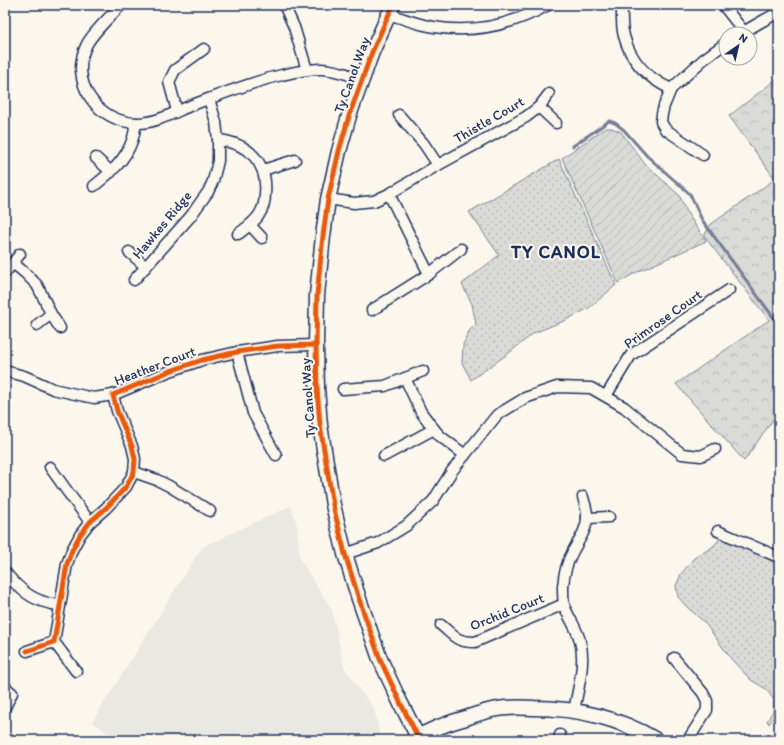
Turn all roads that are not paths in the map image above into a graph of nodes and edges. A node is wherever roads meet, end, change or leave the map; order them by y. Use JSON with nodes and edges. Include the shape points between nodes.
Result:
{"nodes":[{"id":1,"x":121,"y":5,"type":"edge"},
{"id":2,"x":548,"y":5,"type":"edge"},
{"id":3,"x":622,"y":5,"type":"edge"},
{"id":4,"x":723,"y":5,"type":"edge"},
{"id":5,"x":286,"y":6,"type":"edge"},
{"id":6,"x":391,"y":10,"type":"edge"},
{"id":7,"x":779,"y":12,"type":"edge"},
{"id":8,"x":737,"y":26,"type":"edge"},
{"id":9,"x":754,"y":26,"type":"edge"},
{"id":10,"x":204,"y":49,"type":"dead end"},
{"id":11,"x":718,"y":49,"type":"edge"},
{"id":12,"x":307,"y":70,"type":"junction"},
{"id":13,"x":362,"y":79,"type":"junction"},
{"id":14,"x":672,"y":89,"type":"junction"},
{"id":15,"x":549,"y":94,"type":"dead end"},
{"id":16,"x":209,"y":98,"type":"junction"},
{"id":17,"x":539,"y":107,"type":"junction"},
{"id":18,"x":177,"y":111,"type":"junction"},
{"id":19,"x":399,"y":115,"type":"dead end"},
{"id":20,"x":136,"y":123,"type":"junction"},
{"id":21,"x":556,"y":123,"type":"dead end"},
{"id":22,"x":218,"y":140,"type":"junction"},
{"id":23,"x":703,"y":155,"type":"dead end"},
{"id":24,"x":96,"y":158,"type":"dead end"},
{"id":25,"x":294,"y":160,"type":"dead end"},
{"id":26,"x":438,"y":166,"type":"junction"},
{"id":27,"x":263,"y":170,"type":"junction"},
{"id":28,"x":111,"y":172,"type":"junction"},
{"id":29,"x":94,"y":186,"type":"dead end"},
{"id":30,"x":389,"y":194,"type":"junction"},
{"id":31,"x":328,"y":199,"type":"junction"},
{"id":32,"x":250,"y":225,"type":"junction"},
{"id":33,"x":238,"y":234,"type":"dead end"},
{"id":34,"x":262,"y":238,"type":"dead end"},
{"id":35,"x":461,"y":249,"type":"dead end"},
{"id":36,"x":129,"y":252,"type":"dead end"},
{"id":37,"x":20,"y":254,"type":"dead end"},
{"id":38,"x":13,"y":264,"type":"junction"},
{"id":39,"x":146,"y":267,"type":"junction"},
{"id":40,"x":5,"y":273,"type":"edge"},
{"id":41,"x":429,"y":274,"type":"junction"},
{"id":42,"x":134,"y":280,"type":"dead end"},
{"id":43,"x":729,"y":290,"type":"dead end"},
{"id":44,"x":372,"y":310,"type":"dead end"},
{"id":45,"x":50,"y":314,"type":"junction"},
{"id":46,"x":37,"y":325,"type":"dead end"},
{"id":47,"x":60,"y":328,"type":"dead end"},
{"id":48,"x":316,"y":345,"type":"junction"},
{"id":49,"x":237,"y":352,"type":"junction"},
{"id":50,"x":5,"y":371,"type":"edge"},
{"id":51,"x":423,"y":371,"type":"dead end"},
{"id":52,"x":405,"y":378,"type":"junction"},
{"id":53,"x":344,"y":389,"type":"dead end"},
{"id":54,"x":113,"y":395,"type":"junction"},
{"id":55,"x":606,"y":396,"type":"junction"},
{"id":56,"x":434,"y":429,"type":"junction"},
{"id":57,"x":715,"y":449,"type":"dead end"},
{"id":58,"x":276,"y":455,"type":"dead end"},
{"id":59,"x":465,"y":455,"type":"junction"},
{"id":60,"x":384,"y":456,"type":"dead end"},
{"id":61,"x":50,"y":467,"type":"dead end"},
{"id":62,"x":134,"y":472,"type":"junction"},
{"id":63,"x":583,"y":497,"type":"dead end"},
{"id":64,"x":210,"y":511,"type":"dead end"},
{"id":65,"x":609,"y":517,"type":"dead end"},
{"id":66,"x":587,"y":518,"type":"junction"},
{"id":67,"x":90,"y":522,"type":"junction"},
{"id":68,"x":718,"y":531,"type":"dead end"},
{"id":69,"x":345,"y":554,"type":"junction"},
{"id":70,"x":779,"y":556,"type":"edge"},
{"id":71,"x":5,"y":572,"type":"edge"},
{"id":72,"x":564,"y":604,"type":"junction"},
{"id":73,"x":60,"y":606,"type":"junction"},
{"id":74,"x":441,"y":624,"type":"dead end"},
{"id":75,"x":54,"y":642,"type":"junction"},
{"id":76,"x":27,"y":651,"type":"dead end"},
{"id":77,"x":674,"y":658,"type":"dead end"},
{"id":78,"x":76,"y":671,"type":"dead end"},
{"id":79,"x":5,"y":687,"type":"edge"},
{"id":80,"x":5,"y":707,"type":"edge"},
{"id":81,"x":574,"y":711,"type":"junction"},
{"id":82,"x":415,"y":738,"type":"edge"},
{"id":83,"x":656,"y":740,"type":"edge"},
{"id":84,"x":688,"y":740,"type":"edge"}],
"edges":[{"from":1,"to":20,"type":"street","via":[[87,44],[80,71],[89,96],[98,108],[109,116]]},
{"from":2,"to":6,"type":"street","via":[[511,21],[466,29],[425,25]]},
{"from":3,"to":14,"type":"street","via":[[624,36],[639,66],[659,83]]},
{"from":4,"to":8,"type":"street"},
{"from":5,"to":12,"type":"street"},
{"from":6,"to":13,"type":"street","name":"Ty Canol Way"},
{"from":7,"to":9,"type":"street"},
{"from":10,"to":18,"type":"street","via":[[175,70],[169,82]]},
{"from":11,"to":14,"type":"street"},
{"from":12,"to":13,"type":"street","via":[[322,69]]},
{"from":12,"to":16,"type":"street","via":[[252,83]]},
{"from":13,"to":31,"type":"street","name":"Ty Canol Way","via":[[339,151]]},
{"from":14,"to":23,"type":"street","via":[[664,106],[661,122],[665,129]]},
{"from":15,"to":17,"type":"street","name":"Thistle Court"},
{"from":16,"to":18,"type":"street"},
{"from":16,"to":22,"type":"street","name":"Hawkes Ridge"},
{"from":17,"to":21,"type":"street"},
{"from":17,"to":26,"type":"street","name":"Thistle Court","via":[[526,117]]},
{"from":18,"to":20,"type":"street","via":[[159,119]]},
{"from":19,"to":26,"type":"street","via":[[424,144]]},
{"from":20,"to":28,"type":"street","via":[[125,156]]},
{"from":22,"to":27,"type":"street","via":[[229,141],[249,151]]},
{"from":22,"to":39,"type":"street","name":"Hawkes Ridge","via":[[218,161],[208,192],[190,217]]},
{"from":24,"to":28,"type":"street"},
{"from":25,"to":27,"type":"street"},
{"from":26,"to":30,"type":"street","name":"Thistle Court"},
{"from":27,"to":32,"type":"street","via":[[266,184],[264,201],[259,215]]},
{"from":28,"to":29,"type":"street"},
{"from":30,"to":31,"type":"street","name":"Thistle Court","via":[[374,201],[354,203]]},
{"from":30,"to":41,"type":"street"},
{"from":31,"to":48,"type":"street","name":"Ty Canol Way","via":[[317,295]]},
{"from":32,"to":33,"type":"street"},
{"from":32,"to":34,"type":"street"},
{"from":35,"to":41,"type":"street"},
{"from":36,"to":39,"type":"street"},
{"from":37,"to":38,"type":"street"},
{"from":38,"to":40,"type":"street"},
{"from":38,"to":45,"type":"street","via":[[37,285]]},
{"from":39,"to":42,"type":"street","name":"Hawkes Ridge"},
{"from":41,"to":44,"type":"street"},
{"from":43,"to":55,"type":"street","name":"Primrose Court","via":[[631,356]]},
{"from":45,"to":46,"type":"street"},
{"from":45,"to":47,"type":"street"},
{"from":48,"to":49,"type":"street","name":"Heather Court","via":[[278,346]]},
{"from":48,"to":69,"type":"street","name":"Ty Canol Way","via":[[320,425],[333,505]]},
{"from":49,"to":54,"type":"street","name":"Heather Court","via":[[202,360]]},
{"from":49,"to":58,"type":"street","via":[[253,413]]},
{"from":50,"to":54,"type":"street","via":[[53,389],[75,394],[94,398]]},
{"from":51,"to":52,"type":"street"},
{"from":52,"to":53,"type":"street","via":[[385,386]]},
{"from":52,"to":56,"type":"street","via":[[421,412]]},
{"from":54,"to":62,"type":"street","name":"Heather Court","via":[[132,446]]},
{"from":55,"to":57,"type":"street","via":[[624,407],[682,454],[702,456]]},
{"from":55,"to":59,"type":"street","via":[[591,388],[557,387],[525,398],[497,415]]},
{"from":56,"to":59,"type":"street"},
{"from":56,"to":60,"type":"street"},
{"from":59,"to":69,"type":"street","via":[[433,501],[406,526],[378,543]]},
{"from":61,"to":67,"type":"street"},
{"from":62,"to":64,"type":"street","via":[[169,486]]},
{"from":62,"to":67,"type":"street","via":[[126,487]]},
{"from":63,"to":66,"type":"street","name":"Orchid Court"},
{"from":65,"to":66,"type":"street"},
{"from":66,"to":72,"type":"street","name":"Orchid Court","via":[[565,574]]},
{"from":67,"to":73,"type":"street","via":[[80,535],[67,564]]},
{"from":68,"to":70,"type":"street"},
{"from":69,"to":82,"type":"street","name":"Ty Canol Way","via":[[380,660]]},
{"from":71,"to":73,"type":"street","via":[[23,591],[38,600]]},
{"from":72,"to":74,"type":"street","name":"Orchid Court","via":[[475,642],[458,640]]},
{"from":72,"to":81,"type":"street","name":"Orchid Court","via":[[582,649]]},
{"from":73,"to":75,"type":"street"},
{"from":75,"to":76,"type":"street"},
{"from":75,"to":78,"type":"street"},
{"from":77,"to":84,"type":"street","via":[[707,701],[707,710]]},
{"from":79,"to":80,"type":"street","via":[[12,693]]},
{"from":81,"to":82,"type":"street","via":[[517,707],[492,710],[445,724]]},
{"from":81,"to":83,"type":"street","via":[[618,722]]}]}
